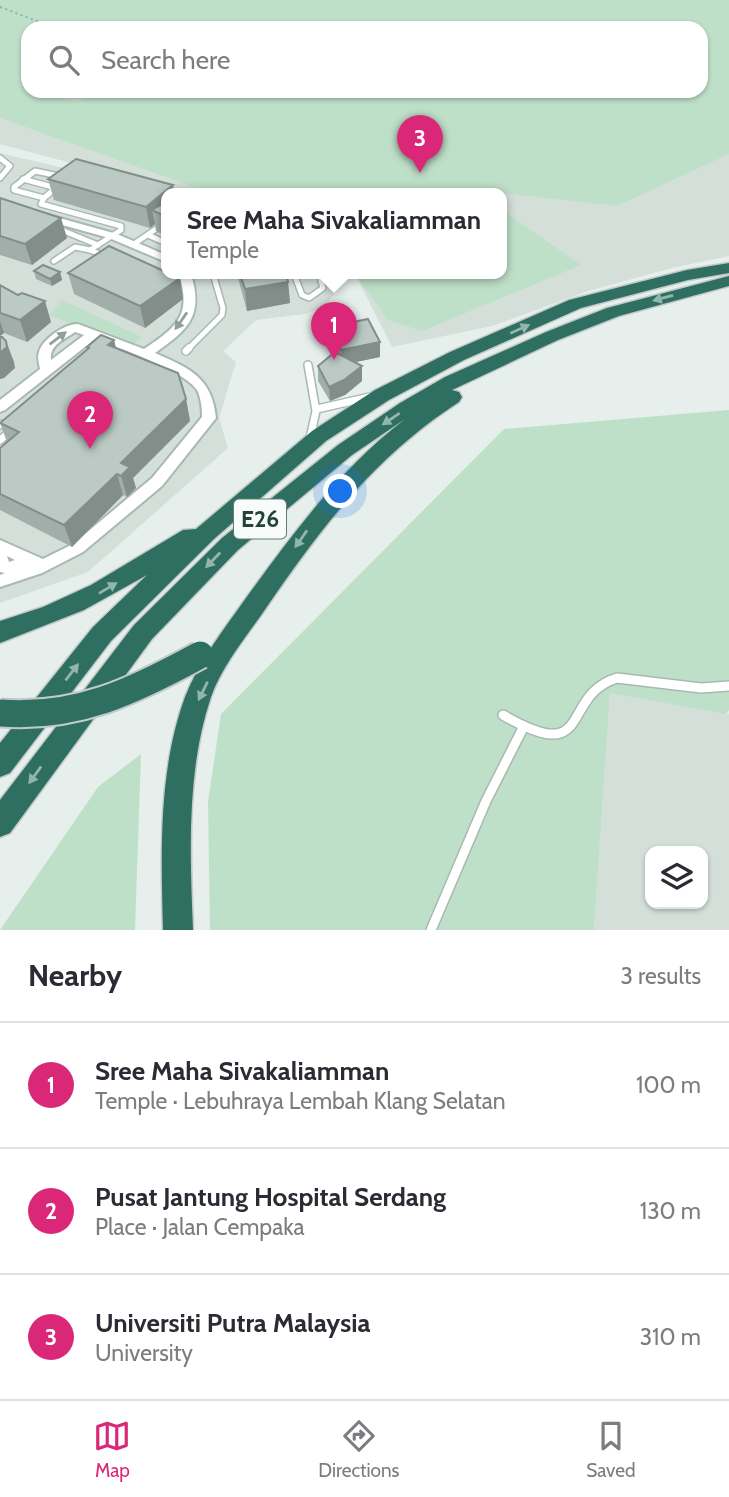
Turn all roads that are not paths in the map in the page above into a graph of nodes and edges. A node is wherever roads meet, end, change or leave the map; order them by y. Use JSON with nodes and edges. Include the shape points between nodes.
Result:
{"nodes":[{"id":1,"x":0,"y":158,"type":"edge"},
{"id":2,"x":0,"y":178,"type":"edge"},
{"id":3,"x":23,"y":179,"type":"junction"},
{"id":4,"x":56,"y":188,"type":"junction"},
{"id":5,"x":44,"y":198,"type":"junction"},
{"id":6,"x":65,"y":211,"type":"junction"},
{"id":7,"x":30,"y":213,"type":"edge"},
{"id":8,"x":47,"y":221,"type":"junction"},
{"id":9,"x":161,"y":226,"type":"edge"},
{"id":10,"x":148,"y":235,"type":"junction"},
{"id":11,"x":113,"y":236,"type":"junction"},
{"id":12,"x":161,"y":241,"type":"edge"},
{"id":13,"x":134,"y":244,"type":"junction"},
{"id":14,"x":98,"y":245,"type":"junction"},
{"id":15,"x":90,"y":250,"type":"junction"},
{"id":16,"x":104,"y":256,"type":"junction"},
{"id":17,"x":161,"y":257,"type":"edge"},
{"id":18,"x":113,"y":260,"type":"edge"},
{"id":19,"x":54,"y":261,"type":"dead end"},
{"id":20,"x":94,"y":261,"type":"edge"},
{"id":21,"x":729,"y":268,"type":"edge"},
{"id":22,"x":214,"y":279,"type":"edge"},
{"id":23,"x":295,"y":279,"type":"edge"},
{"id":24,"x":320,"y":279,"type":"edge"},
{"id":25,"x":729,"y":281,"type":"edge"},
{"id":26,"x":184,"y":282,"type":"edge"},
{"id":27,"x":93,"y":334,"type":"junction"},
{"id":28,"x":186,"y":351,"type":"dead end"},
{"id":29,"x":144,"y":355,"type":"junction"},
{"id":30,"x":494,"y":362,"type":"junction"},
{"id":31,"x":308,"y":365,"type":"dead end"},
{"id":32,"x":47,"y":371,"type":"junction"},
{"id":33,"x":382,"y":395,"type":"junction"},
{"id":34,"x":0,"y":407,"type":"edge"},
{"id":35,"x":317,"y":409,"type":"junction"},
{"id":36,"x":0,"y":424,"type":"edge"},
{"id":37,"x":0,"y":440,"type":"edge"},
{"id":38,"x":302,"y":451,"type":"junction"},
{"id":39,"x":241,"y":503,"type":"junction"},
{"id":40,"x":0,"y":546,"type":"edge"},
{"id":41,"x":0,"y":557,"type":"edge"},
{"id":42,"x":26,"y":559,"type":"junction"},
{"id":43,"x":43,"y":566,"type":"junction"},
{"id":44,"x":0,"y":581,"type":"edge"},
{"id":45,"x":0,"y":632,"type":"edge"},
{"id":46,"x":236,"y":632,"type":"junction"},
{"id":47,"x":729,"y":686,"type":"edge"},
{"id":48,"x":0,"y":713,"type":"edge"},
{"id":49,"x":503,"y":715,"type":"dead end"},
{"id":50,"x":524,"y":726,"type":"junction"},
{"id":51,"x":0,"y":765,"type":"edge"},
{"id":52,"x":0,"y":823,"type":"edge"},
{"id":53,"x":178,"y":930,"type":"edge"},
{"id":54,"x":431,"y":930,"type":"edge"}],
"edges":[{"from":1,"to":2,"type":"lane","via":[[10,166]]},
{"from":3,"to":4,"type":"lane"},
{"from":3,"to":4,"type":"lane","via":[[35,171],[65,178]]},
{"from":3,"to":5,"type":"lane","via":[[14,190]]},
{"from":4,"to":5,"type":"lane"},
{"from":5,"to":6,"type":"lane","via":[[41,204]]},
{"from":6,"to":8,"type":"lane"},
{"from":6,"to":11,"type":"lane","via":[[121,226]]},
{"from":7,"to":8,"type":"street"},
{"from":8,"to":11,"type":"street"},
{"from":8,"to":14,"type":"lane"},
{"from":9,"to":10,"type":"lane"},
{"from":10,"to":12,"type":"lane"},
{"from":10,"to":13,"type":"lane"},
{"from":11,"to":13,"type":"street"},
{"from":11,"to":14,"type":"lane"},
{"from":13,"to":17,"type":"street"},
{"from":14,"to":15,"type":"lane"},
{"from":15,"to":16,"type":"lane"},
{"from":15,"to":19,"type":"lane","via":[[75,247]]},
{"from":16,"to":18,"type":"lane"},
{"from":16,"to":20,"type":"lane"},
{"from":33,"to":21,"type":"highway","number":"E26","one_way":true,"via":[[575,304]]},
{"from":22,"to":28,"type":"lane","via":[[222,315]]},
{"from":23,"to":24,"type":"lane","via":[[302,295],[309,298],[323,288]]},
{"from":25,"to":30,"type":"highway","number":"E26","one_way":true,"via":[[613,312]]},
{"from":26,"to":29,"type":"street","one_way":true,"via":[[191,297],[184,321]]},
{"from":27,"to":29,"type":"street"},
{"from":27,"to":32,"type":"street"},
{"from":32,"to":27,"type":"street","one_way":true,"via":[[44,354],[48,345],[74,327]]},
{"from":29,"to":43,"type":"street","via":[[197,381],[207,397],[208,423],[157,482],[78,548]]},
{"from":30,"to":46,"type":"highway","one_way":true,"via":[[471,386],[378,451],[343,485]]},
{"from":30,"to":52,"type":"highway","number":"E26","one_way":true,"via":[[430,395],[355,443],[230,544],[143,632]]},
{"from":31,"to":35,"type":"lane"},
{"from":32,"to":34,"type":"street"},
{"from":33,"to":35,"type":"lane"},
{"from":33,"to":38,"type":"highway","number":"E26"},
{"from":35,"to":38,"type":"lane","via":[[313,432]]},
{"from":36,"to":37,"type":"lane","via":[[14,429]]},
{"from":38,"to":39,"type":"highway","number":"E26"},
{"from":45,"to":39,"type":"highway","one_way":true,"via":[[102,593]]},
{"from":51,"to":39,"type":"highway","number":"E26","one_way":true,"via":[[102,634]]},
{"from":40,"to":42,"type":"street"},
{"from":41,"to":42,"type":"street","via":[[2,566],[11,569],[23,566]]},
{"from":42,"to":43,"type":"street"},
{"from":43,"to":44,"type":"street"},
{"from":46,"to":48,"type":"highway","bridge":true,"via":[[162,677],[108,701],[58,713]]},
{"from":46,"to":53,"type":"highway","one_way":true,"via":[[198,696],[184,762],[175,865]]},
{"from":47,"to":50,"type":"lane","via":[[692,687],[617,678],[602,682],[590,693],[574,727],[541,734]]},
{"from":49,"to":50,"type":"lane"},
{"from":50,"to":54,"type":"lane","via":[[496,775]]}]}
